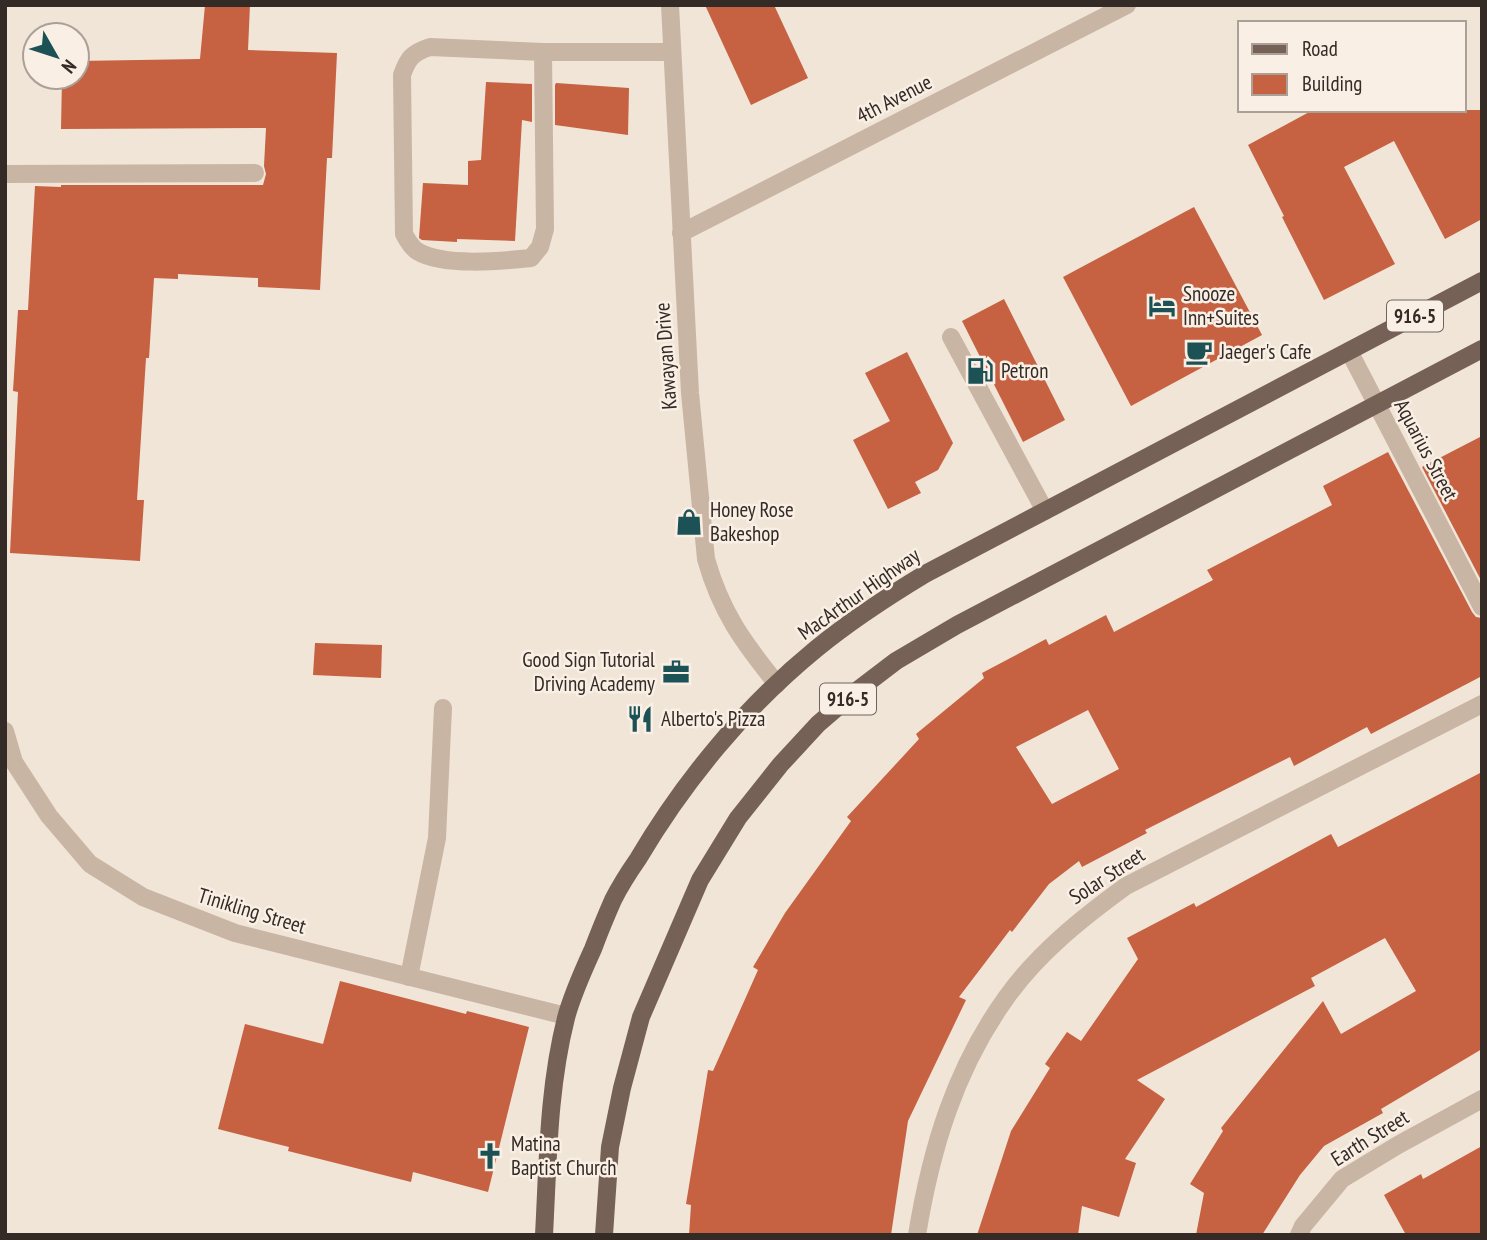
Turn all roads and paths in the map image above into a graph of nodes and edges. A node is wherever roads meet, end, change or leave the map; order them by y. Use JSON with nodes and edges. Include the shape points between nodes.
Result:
{"nodes":[{"id":1,"x":670,"y":5,"type":"edge"},
{"id":2,"x":1127,"y":5,"type":"edge"},
{"id":3,"x":543,"y":52,"type":"junction"},
{"id":4,"x":672,"y":52,"type":"junction"},
{"id":5,"x":255,"y":173,"type":"dead end"},
{"id":6,"x":5,"y":174,"type":"edge"},
{"id":7,"x":681,"y":233,"type":"junction"},
{"id":8,"x":1482,"y":281,"type":"edge"},
{"id":9,"x":951,"y":337,"type":"dead end"},
{"id":10,"x":1482,"y":349,"type":"edge"},
{"id":11,"x":1349,"y":351,"type":"junction"},
{"id":12,"x":1376,"y":405,"type":"junction"},
{"id":13,"x":1045,"y":511,"type":"junction"},
{"id":14,"x":1482,"y":607,"type":"edge"},
{"id":15,"x":777,"y":684,"type":"junction"},
{"id":16,"x":1482,"y":704,"type":"edge"},
{"id":17,"x":443,"y":708,"type":"dead end"},
{"id":18,"x":5,"y":731,"type":"edge"},
{"id":19,"x":409,"y":977,"type":"junction"},
{"id":20,"x":566,"y":1016,"type":"junction"},
{"id":21,"x":1482,"y":1099,"type":"edge"},
{"id":22,"x":544,"y":1235,"type":"edge"},
{"id":23,"x":604,"y":1235,"type":"edge"},
{"id":24,"x":917,"y":1235,"type":"edge"},
{"id":25,"x":1299,"y":1235,"type":"edge"}],
"edges":[{"from":1,"to":4,"type":"street","name":"Kawayan Drive"},
{"from":2,"to":7,"type":"street","name":"4th Avenue"},
{"from":3,"to":3,"type":"street","via":[[545,229],[540,247],[531,258],[486,262],[436,259],[418,252],[404,234],[402,75],[407,61],[416,51],[430,47]]},
{"from":3,"to":4,"type":"street"},
{"from":4,"to":7,"type":"street","name":"Kawayan Drive"},
{"from":5,"to":6,"type":"street"},
{"from":7,"to":15,"type":"street","name":"Kawayan Drive","via":[[706,559],[732,623]]},
{"from":8,"to":11,"type":"main road","name":"MacArthur Highway","number":"916-5"},
{"from":9,"to":13,"type":"street"},
{"from":10,"to":12,"type":"main road","number":"916-5"},
{"from":11,"to":12,"type":"street","name":"Aquarius Street"},
{"from":11,"to":13,"type":"main road","name":"MacArthur Highway","number":"916-5"},
{"from":12,"to":14,"type":"street","name":"Aquarius Street"},
{"from":12,"to":23,"type":"main road","number":"916-5","via":[[957,625],[896,661],[818,724],[738,818],[700,880],[641,1017],[610,1147]]},
{"from":13,"to":15,"type":"main road","name":"MacArthur Highway","number":"916-5","via":[[890,595],[814,650]]},
{"from":15,"to":20,"type":"main road","name":"MacArthur Highway","number":"916-5","via":[[711,755],[658,825],[614,899]]},
{"from":16,"to":24,"type":"street","name":"Solar Street","via":[[1126,886],[1073,927],[1007,997],[970,1055],[948,1106]]},
{"from":17,"to":19,"type":"street","via":[[437,838]]},
{"from":18,"to":19,"type":"street","name":"Tinikling Street","via":[[14,762],[49,816],[90,864],[143,897],[234,933]]},
{"from":19,"to":20,"type":"street","name":"Tinikling Street"},
{"from":20,"to":22,"type":"main road","name":"MacArthur Highway","number":"916-5","via":[[553,1083]]},
{"from":21,"to":25,"type":"street","name":"Earth Street","via":[[1342,1179]]}]}
